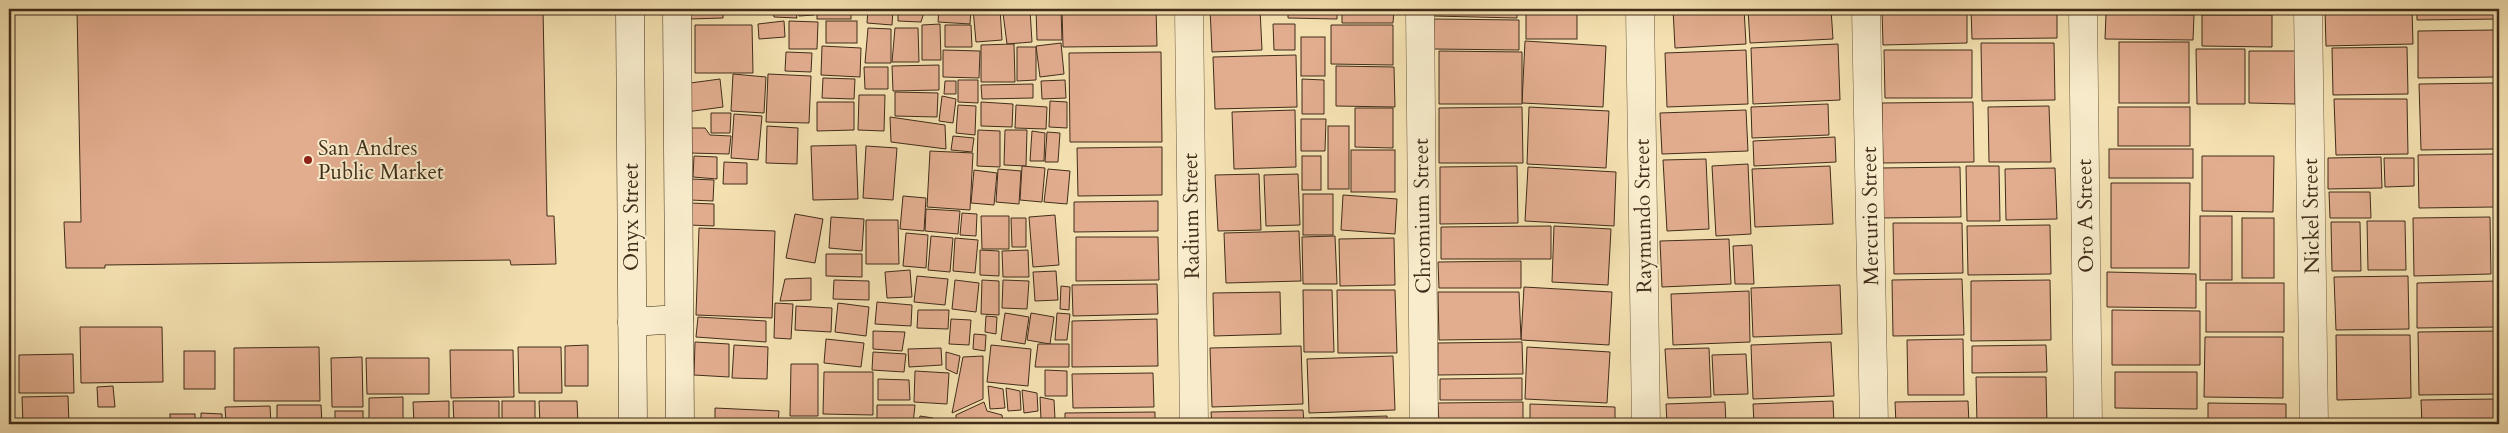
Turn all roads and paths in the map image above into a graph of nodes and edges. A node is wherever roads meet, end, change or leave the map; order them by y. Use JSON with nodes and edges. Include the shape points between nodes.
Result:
{"nodes":[{"id":1,"x":630,"y":9,"type":"edge"},
{"id":2,"x":677,"y":9,"type":"edge"},
{"id":3,"x":1189,"y":9,"type":"edge"},
{"id":4,"x":1420,"y":9,"type":"edge"},
{"id":5,"x":1640,"y":9,"type":"edge"},
{"id":6,"x":1866,"y":9,"type":"edge"},
{"id":7,"x":2083,"y":9,"type":"edge"},
{"id":8,"x":2308,"y":9,"type":"edge"},
{"id":9,"x":679,"y":319,"type":"junction"},
{"id":10,"x":632,"y":322,"type":"junction"},
{"id":11,"x":633,"y":424,"type":"edge"},
{"id":12,"x":680,"y":424,"type":"edge"},
{"id":13,"x":1194,"y":424,"type":"edge"},
{"id":14,"x":1424,"y":424,"type":"edge"},
{"id":15,"x":1646,"y":424,"type":"edge"},
{"id":16,"x":1874,"y":424,"type":"edge"},
{"id":17,"x":2088,"y":424,"type":"edge"},
{"id":18,"x":2314,"y":424,"type":"edge"}],
"edges":[{"from":1,"to":10,"type":"street","name":"Onyx Street"},
{"from":2,"to":9,"type":"street"},
{"from":3,"to":13,"type":"street","name":"Radium Street"},
{"from":4,"to":14,"type":"street","name":"Chromium Street"},
{"from":5,"to":15,"type":"street","name":"Raymundo Street"},
{"from":6,"to":16,"type":"street","name":"Mercurio Street"},
{"from":7,"to":17,"type":"street","name":"Oro A Street"},
{"from":8,"to":18,"type":"street","name":"Nickel Street"},
{"from":9,"to":10,"type":"street"},
{"from":9,"to":12,"type":"street"},
{"from":10,"to":11,"type":"street","name":"Onyx Street"}]}
